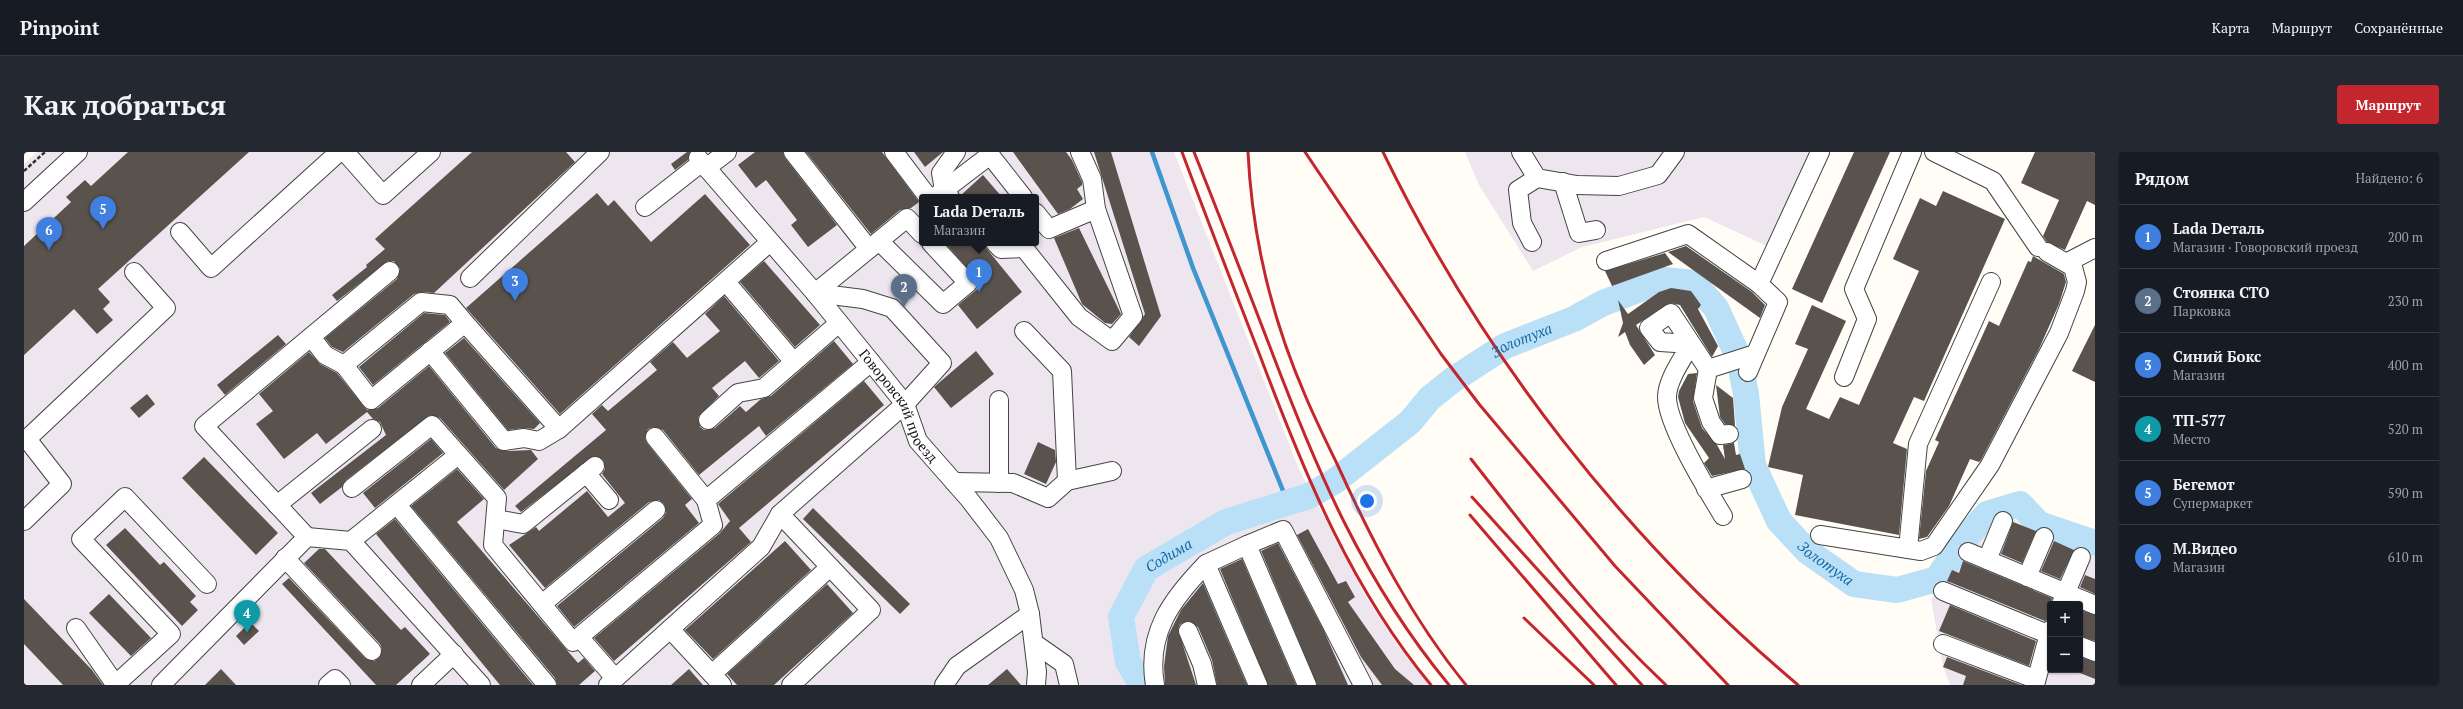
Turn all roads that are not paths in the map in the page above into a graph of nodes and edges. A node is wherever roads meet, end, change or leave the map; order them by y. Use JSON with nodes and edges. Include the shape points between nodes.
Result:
{"nodes":[{"id":1,"x":78,"y":152,"type":"edge"},
{"id":2,"x":339,"y":152,"type":"edge"},
{"id":3,"x":345,"y":152,"type":"edge"},
{"id":4,"x":431,"y":152,"type":"edge"},
{"id":5,"x":600,"y":152,"type":"edge"},
{"id":6,"x":727,"y":152,"type":"edge"},
{"id":7,"x":793,"y":152,"type":"edge"},
{"id":8,"x":894,"y":152,"type":"edge"},
{"id":9,"x":956,"y":152,"type":"edge"},
{"id":10,"x":1080,"y":152,"type":"edge"},
{"id":11,"x":1521,"y":152,"type":"edge"},
{"id":12,"x":1675,"y":152,"type":"edge"},
{"id":13,"x":1820,"y":152,"type":"edge"},
{"id":14,"x":1912,"y":152,"type":"edge"},
{"id":15,"x":1934,"y":152,"type":"edge"},
{"id":16,"x":701,"y":163,"type":"junction"},
{"id":17,"x":1537,"y":178,"type":"junction"},
{"id":18,"x":1563,"y":182,"type":"junction"},
{"id":19,"x":938,"y":194,"type":"edge"},
{"id":20,"x":939,"y":194,"type":"edge"},
{"id":21,"x":940,"y":194,"type":"edge"},
{"id":22,"x":1021,"y":194,"type":"edge"},
{"id":23,"x":24,"y":202,"type":"edge"},
{"id":24,"x":645,"y":207,"type":"dead end"},
{"id":25,"x":919,"y":209,"type":"edge"},
{"id":26,"x":1096,"y":210,"type":"junction"},
{"id":27,"x":1039,"y":217,"type":"edge"},
{"id":28,"x":907,"y":218,"type":"junction"},
{"id":29,"x":1596,"y":230,"type":"dead end"},
{"id":30,"x":919,"y":231,"type":"edge"},
{"id":31,"x":180,"y":232,"type":"dead end"},
{"id":32,"x":770,"y":242,"type":"junction"},
{"id":33,"x":1532,"y":242,"type":"dead end"},
{"id":34,"x":874,"y":245,"type":"junction"},
{"id":35,"x":934,"y":246,"type":"edge"},
{"id":36,"x":998,"y":246,"type":"edge"},
{"id":37,"x":2095,"y":248,"type":"edge"},
{"id":38,"x":1606,"y":262,"type":"dead end"},
{"id":39,"x":2068,"y":262,"type":"junction"},
{"id":40,"x":390,"y":271,"type":"dead end"},
{"id":41,"x":134,"y":272,"type":"dead end"},
{"id":42,"x":470,"y":278,"type":"dead end"},
{"id":43,"x":726,"y":282,"type":"junction"},
{"id":44,"x":1991,"y":282,"type":"dead end"},
{"id":45,"x":1759,"y":284,"type":"junction"},
{"id":46,"x":815,"y":293,"type":"junction"},
{"id":47,"x":465,"y":322,"type":"junction"},
{"id":48,"x":839,"y":323,"type":"junction"},
{"id":49,"x":1024,"y":332,"type":"dead end"},
{"id":50,"x":310,"y":337,"type":"junction"},
{"id":51,"x":430,"y":351,"type":"junction"},
{"id":52,"x":1755,"y":354,"type":"junction"},
{"id":53,"x":794,"y":362,"type":"junction"},
{"id":54,"x":871,"y":362,"type":"junction"},
{"id":55,"x":344,"y":365,"type":"junction"},
{"id":56,"x":1708,"y":369,"type":"junction"},
{"id":57,"x":1748,"y":372,"type":"dead end"},
{"id":58,"x":1844,"y":377,"type":"dead end"},
{"id":59,"x":999,"y":400,"type":"dead end"},
{"id":60,"x":905,"y":404,"type":"junction"},
{"id":61,"x":708,"y":420,"type":"dead end"},
{"id":62,"x":559,"y":429,"type":"junction"},
{"id":63,"x":372,"y":430,"type":"dead end"},
{"id":64,"x":1728,"y":434,"type":"dead end"},
{"id":65,"x":26,"y":437,"type":"edge"},
{"id":66,"x":655,"y":437,"type":"dead end"},
{"id":67,"x":458,"y":455,"type":"junction"},
{"id":68,"x":1112,"y":470,"type":"dead end"},
{"id":69,"x":1742,"y":479,"type":"dead end"},
{"id":70,"x":1067,"y":481,"type":"junction"},
{"id":71,"x":954,"y":482,"type":"junction"},
{"id":72,"x":999,"y":483,"type":"junction"},
{"id":73,"x":352,"y":488,"type":"dead end"},
{"id":74,"x":1706,"y":488,"type":"junction"},
{"id":75,"x":609,"y":500,"type":"dead end"},
{"id":76,"x":706,"y":500,"type":"junction"},
{"id":77,"x":277,"y":505,"type":"junction"},
{"id":78,"x":396,"y":505,"type":"junction"},
{"id":79,"x":656,"y":510,"type":"dead end"},
{"id":80,"x":780,"y":514,"type":"junction"},
{"id":81,"x":1723,"y":516,"type":"dead end"},
{"id":82,"x":496,"y":519,"type":"junction"},
{"id":83,"x":24,"y":521,"type":"edge"},
{"id":84,"x":2004,"y":521,"type":"dead end"},
{"id":85,"x":1820,"y":535,"type":"dead end"},
{"id":86,"x":307,"y":537,"type":"junction"},
{"id":87,"x":2044,"y":537,"type":"dead end"},
{"id":88,"x":351,"y":541,"type":"junction"},
{"id":89,"x":1247,"y":545,"type":"junction"},
{"id":90,"x":1908,"y":549,"type":"junction"},
{"id":91,"x":1968,"y":552,"type":"dead end"},
{"id":92,"x":2081,"y":557,"type":"dead end"},
{"id":93,"x":285,"y":558,"type":"junction"},
{"id":94,"x":1987,"y":560,"type":"junction"},
{"id":95,"x":1206,"y":564,"type":"junction"},
{"id":96,"x":830,"y":567,"type":"junction"},
{"id":97,"x":2027,"y":577,"type":"junction"},
{"id":98,"x":207,"y":584,"type":"dead end"},
{"id":99,"x":1942,"y":591,"type":"dead end"},
{"id":100,"x":2063,"y":599,"type":"edge"},
{"id":101,"x":542,"y":604,"type":"junction"},
{"id":102,"x":2095,"y":606,"type":"edge"},
{"id":103,"x":1030,"y":614,"type":"junction"},
{"id":104,"x":76,"y":628,"type":"dead end"},
{"id":105,"x":670,"y":629,"type":"junction"},
{"id":106,"x":1188,"y":632,"type":"dead end"},
{"id":107,"x":2047,"y":632,"type":"edge"},
{"id":108,"x":579,"y":637,"type":"junction"},
{"id":109,"x":2048,"y":637,"type":"edge"},
{"id":110,"x":1034,"y":643,"type":"junction"},
{"id":111,"x":1943,"y":644,"type":"dead end"},
{"id":112,"x":2083,"y":647,"type":"edge"},
{"id":113,"x":372,"y":651,"type":"dead end"},
{"id":114,"x":2095,"y":652,"type":"edge"},
{"id":115,"x":454,"y":654,"type":"junction"},
{"id":116,"x":717,"y":679,"type":"edge"},
{"id":117,"x":612,"y":682,"type":"edge"},
{"id":118,"x":2035,"y":682,"type":"edge"},
{"id":119,"x":115,"y":685,"type":"edge"},
{"id":120,"x":161,"y":685,"type":"edge"},
{"id":121,"x":328,"y":685,"type":"edge"},
{"id":122,"x":341,"y":685,"type":"edge"},
{"id":123,"x":421,"y":685,"type":"edge"},
{"id":124,"x":481,"y":685,"type":"edge"},
{"id":125,"x":547,"y":685,"type":"edge"},
{"id":126,"x":791,"y":685,"type":"edge"},
{"id":127,"x":944,"y":685,"type":"edge"},
{"id":128,"x":1036,"y":685,"type":"edge"},
{"id":129,"x":1069,"y":685,"type":"edge"},
{"id":130,"x":1155,"y":685,"type":"edge"},
{"id":131,"x":1207,"y":685,"type":"edge"},
{"id":132,"x":1258,"y":685,"type":"edge"},
{"id":133,"x":1307,"y":685,"type":"edge"},
{"id":134,"x":1363,"y":685,"type":"edge"}],
"edges":[{"from":1,"to":23,"type":"street"},
{"from":2,"to":31,"type":"street","via":[[211,268]]},
{"from":3,"to":4,"type":"street","via":[[383,195]]},
{"from":5,"to":42,"type":"street"},
{"from":6,"to":16,"type":"street"},
{"from":7,"to":34,"type":"street"},
{"from":8,"to":19,"type":"street"},
{"from":9,"to":20,"type":"street","via":[[941,174]]},
{"from":10,"to":26,"type":"street","via":[[1092,179]]},
{"from":11,"to":17,"type":"street"},
{"from":12,"to":18,"type":"street","via":[[1658,175],[1619,186]]},
{"from":13,"to":45,"type":"street"},
{"from":14,"to":58,"type":"street","via":[[1854,289],[1867,319]]},
{"from":15,"to":39,"type":"street","via":[[1993,181],[2042,250]]},
{"from":16,"to":24,"type":"street"},
{"from":16,"to":32,"type":"street","name":"Говоровский проезд"},
{"from":17,"to":18,"type":"street"},
{"from":17,"to":33,"type":"street","via":[[1518,190],[1522,223]]},
{"from":18,"to":29,"type":"street","via":[[1579,233]]},
{"from":21,"to":22,"type":"street","via":[[990,155]]},
{"from":25,"to":28,"type":"street"},
{"from":26,"to":27,"type":"street","via":[[1049,229]]},
{"from":26,"to":36,"type":"street","via":[[1133,316],[1112,341],[1079,317],[1024,248],[1001,249]]},
{"from":28,"to":30,"type":"street"},
{"from":28,"to":34,"type":"street"},
{"from":32,"to":43,"type":"street"},
{"from":32,"to":46,"type":"street","name":"Говоровский проезд"},
{"from":34,"to":35,"type":"street","via":[[943,304],[968,283]]},
{"from":34,"to":46,"type":"street"},
{"from":37,"to":39,"type":"street"},
{"from":38,"to":45,"type":"street","via":[[1688,234]]},
{"from":39,"to":90,"type":"street","via":[[2076,274],[2075,291],[2059,333],[1990,465],[1934,546],[1922,551]]},
{"from":40,"to":50,"type":"street"},
{"from":41,"to":65,"type":"street","via":[[166,308]]},
{"from":43,"to":53,"type":"street"},
{"from":43,"to":62,"type":"street"},
{"from":44,"to":90,"type":"street","via":[[1918,444]]},
{"from":45,"to":52,"type":"street","via":[[1778,302]]},
{"from":46,"to":48,"type":"street","name":"Говоровский проезд"},
{"from":46,"to":60,"type":"street","via":[[863,299],[892,308],[942,363]]},
{"from":47,"to":51,"type":"street"},
{"from":47,"to":55,"type":"street","via":[[450,304],[421,302]]},
{"from":47,"to":62,"type":"street"},
{"from":48,"to":53,"type":"street"},
{"from":48,"to":54,"type":"street","name":"Говоровский проезд"},
{"from":49,"to":70,"type":"street","via":[[1062,371]]},
{"from":50,"to":55,"type":"street","via":[[325,355]]},
{"from":50,"to":77,"type":"street","via":[[204,426]]},
{"from":51,"to":55,"type":"street","via":[[371,400]]},
{"from":51,"to":62,"type":"street","via":[[504,441],[524,438],[539,441]]},
{"from":52,"to":56,"type":"street"},
{"from":52,"to":57,"type":"street"},
{"from":53,"to":61,"type":"street","via":[[764,388],[738,394]]},
{"from":54,"to":60,"type":"street","name":"Говоровский проезд"},
{"from":54,"to":76,"type":"street"},
{"from":56,"to":64,"type":"street","via":[[1703,398],[1711,422],[1720,435]]},
{"from":56,"to":74,"type":"street","via":[[1691,344],[1671,382],[1667,397],[1674,422]]},
{"from":59,"to":72,"type":"street"},
{"from":60,"to":71,"type":"street","name":"Говоровский проезд","via":[[918,441]]},
{"from":60,"to":80,"type":"street"},
{"from":63,"to":77,"type":"street"},
{"from":65,"to":83,"type":"street","via":[[62,484]]},
{"from":66,"to":76,"type":"street"},
{"from":67,"to":73,"type":"street","via":[[432,425]]},
{"from":67,"to":78,"type":"street"},
{"from":67,"to":82,"type":"street","via":[[497,498]]},
{"from":68,"to":70,"type":"street"},
{"from":69,"to":74,"type":"street"},
{"from":70,"to":72,"type":"street","via":[[1048,498],[1013,483]]},
{"from":71,"to":72,"type":"street"},
{"from":71,"to":103,"type":"street","name":"Говоровский проезд","via":[[999,538],[1024,590]]},
{"from":74,"to":81,"type":"street"},
{"from":75,"to":82,"type":"street","via":[[591,470],[523,524]]},
{"from":76,"to":108,"type":"street","via":[[713,525]]},
{"from":77,"to":86,"type":"street"},
{"from":78,"to":88,"type":"street"},
{"from":78,"to":125,"type":"street"},
{"from":79,"to":101,"type":"street"},
{"from":80,"to":96,"type":"street"},
{"from":80,"to":105,"type":"street","via":[[761,547]]},
{"from":82,"to":101,"type":"street","via":[[493,545]]},
{"from":84,"to":94,"type":"street"},
{"from":85,"to":90,"type":"street"},
{"from":86,"to":88,"type":"street"},
{"from":86,"to":93,"type":"street"},
{"from":87,"to":97,"type":"street"},
{"from":88,"to":115,"type":"street"},
{"from":89,"to":95,"type":"street"},
{"from":89,"to":133,"type":"street"},
{"from":89,"to":134,"type":"street","via":[[1283,530]]},
{"from":91,"to":94,"type":"street"},
{"from":92,"to":100,"type":"street"},
{"from":93,"to":113,"type":"street"},
{"from":93,"to":120,"type":"street"},
{"from":94,"to":97,"type":"street"},
{"from":95,"to":130,"type":"street","via":[[1179,594],[1162,620],[1154,649]]},
{"from":95,"to":132,"type":"street"},
{"from":96,"to":116,"type":"street"},
{"from":96,"to":126,"type":"street","via":[[871,610]]},
{"from":97,"to":100,"type":"street"},
{"from":98,"to":119,"type":"street","via":[[125,497],[81,539],[171,634]]},
{"from":99,"to":107,"type":"street"},
{"from":100,"to":102,"type":"street"},
{"from":101,"to":108,"type":"street","via":[[573,642]]},
{"from":103,"to":110,"type":"street","name":"Говоровский проезд"},
{"from":103,"to":127,"type":"street","via":[[957,666]]},
{"from":104,"to":119,"type":"street"},
{"from":105,"to":116,"type":"street"},
{"from":105,"to":117,"type":"street"},
{"from":106,"to":131,"type":"street","via":[[1202,664]]},
{"from":108,"to":117,"type":"street"},
{"from":109,"to":118,"type":"street"},
{"from":110,"to":128,"type":"street","name":"Говоровский проезд"},
{"from":110,"to":129,"type":"street","via":[[1064,664]]},
{"from":111,"to":118,"type":"street"},
{"from":112,"to":114,"type":"street"},
{"from":115,"to":123,"type":"street"},
{"from":115,"to":124,"type":"street"},
{"from":121,"to":122,"type":"street","via":[[335,679]]}]}
